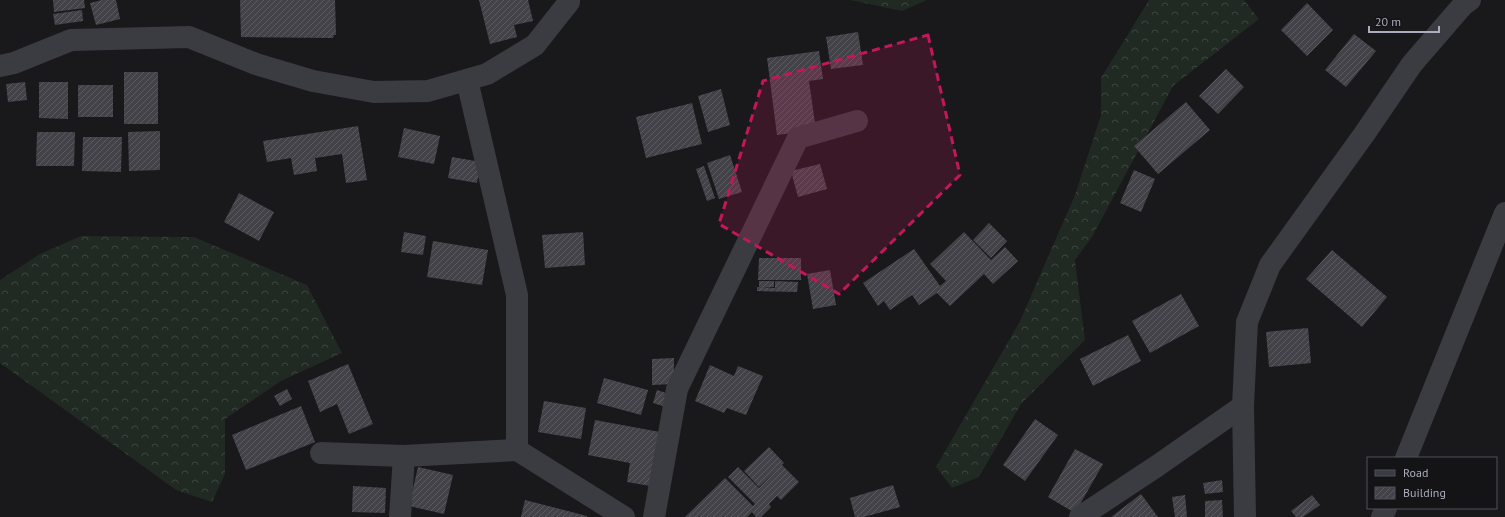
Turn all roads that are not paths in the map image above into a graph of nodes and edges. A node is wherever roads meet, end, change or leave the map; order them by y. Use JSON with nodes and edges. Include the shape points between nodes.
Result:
{"nodes":[{"id":1,"x":569,"y":0,"type":"edge"},
{"id":2,"x":1470,"y":0,"type":"edge"},
{"id":3,"x":0,"y":66,"type":"edge"},
{"id":4,"x":467,"y":80,"type":"junction"},
{"id":5,"x":857,"y":121,"type":"dead end"},
{"id":6,"x":1505,"y":213,"type":"edge"},
{"id":7,"x":1243,"y":406,"type":"junction"},
{"id":8,"x":516,"y":450,"type":"junction"},
{"id":9,"x":322,"y":453,"type":"dead end"},
{"id":10,"x":404,"y":456,"type":"junction"},
{"id":11,"x":1406,"y":457,"type":"edge"},
{"id":12,"x":400,"y":517,"type":"edge"},
{"id":13,"x":624,"y":517,"type":"edge"},
{"id":14,"x":654,"y":517,"type":"edge"},
{"id":15,"x":1080,"y":517,"type":"edge"},
{"id":16,"x":1245,"y":517,"type":"edge"}],
"edges":[{"from":1,"to":4,"type":"street","via":[[534,45],[487,74]]},
{"from":2,"to":7,"type":"street","via":[[1412,64],[1270,265],[1247,322]]},
{"from":3,"to":4,"type":"street","via":[[71,40],[189,37],[256,64],[313,81],[374,92],[428,90]]},
{"from":4,"to":8,"type":"street","via":[[516,295]]},
{"from":5,"to":14,"type":"street","via":[[798,138],[677,389]]},
{"from":6,"to":11,"type":"street"},
{"from":7,"to":15,"type":"street"},
{"from":7,"to":16,"type":"street"},
{"from":8,"to":10,"type":"street"},
{"from":8,"to":13,"type":"street"},
{"from":9,"to":10,"type":"street"},
{"from":10,"to":12,"type":"street"}]}
